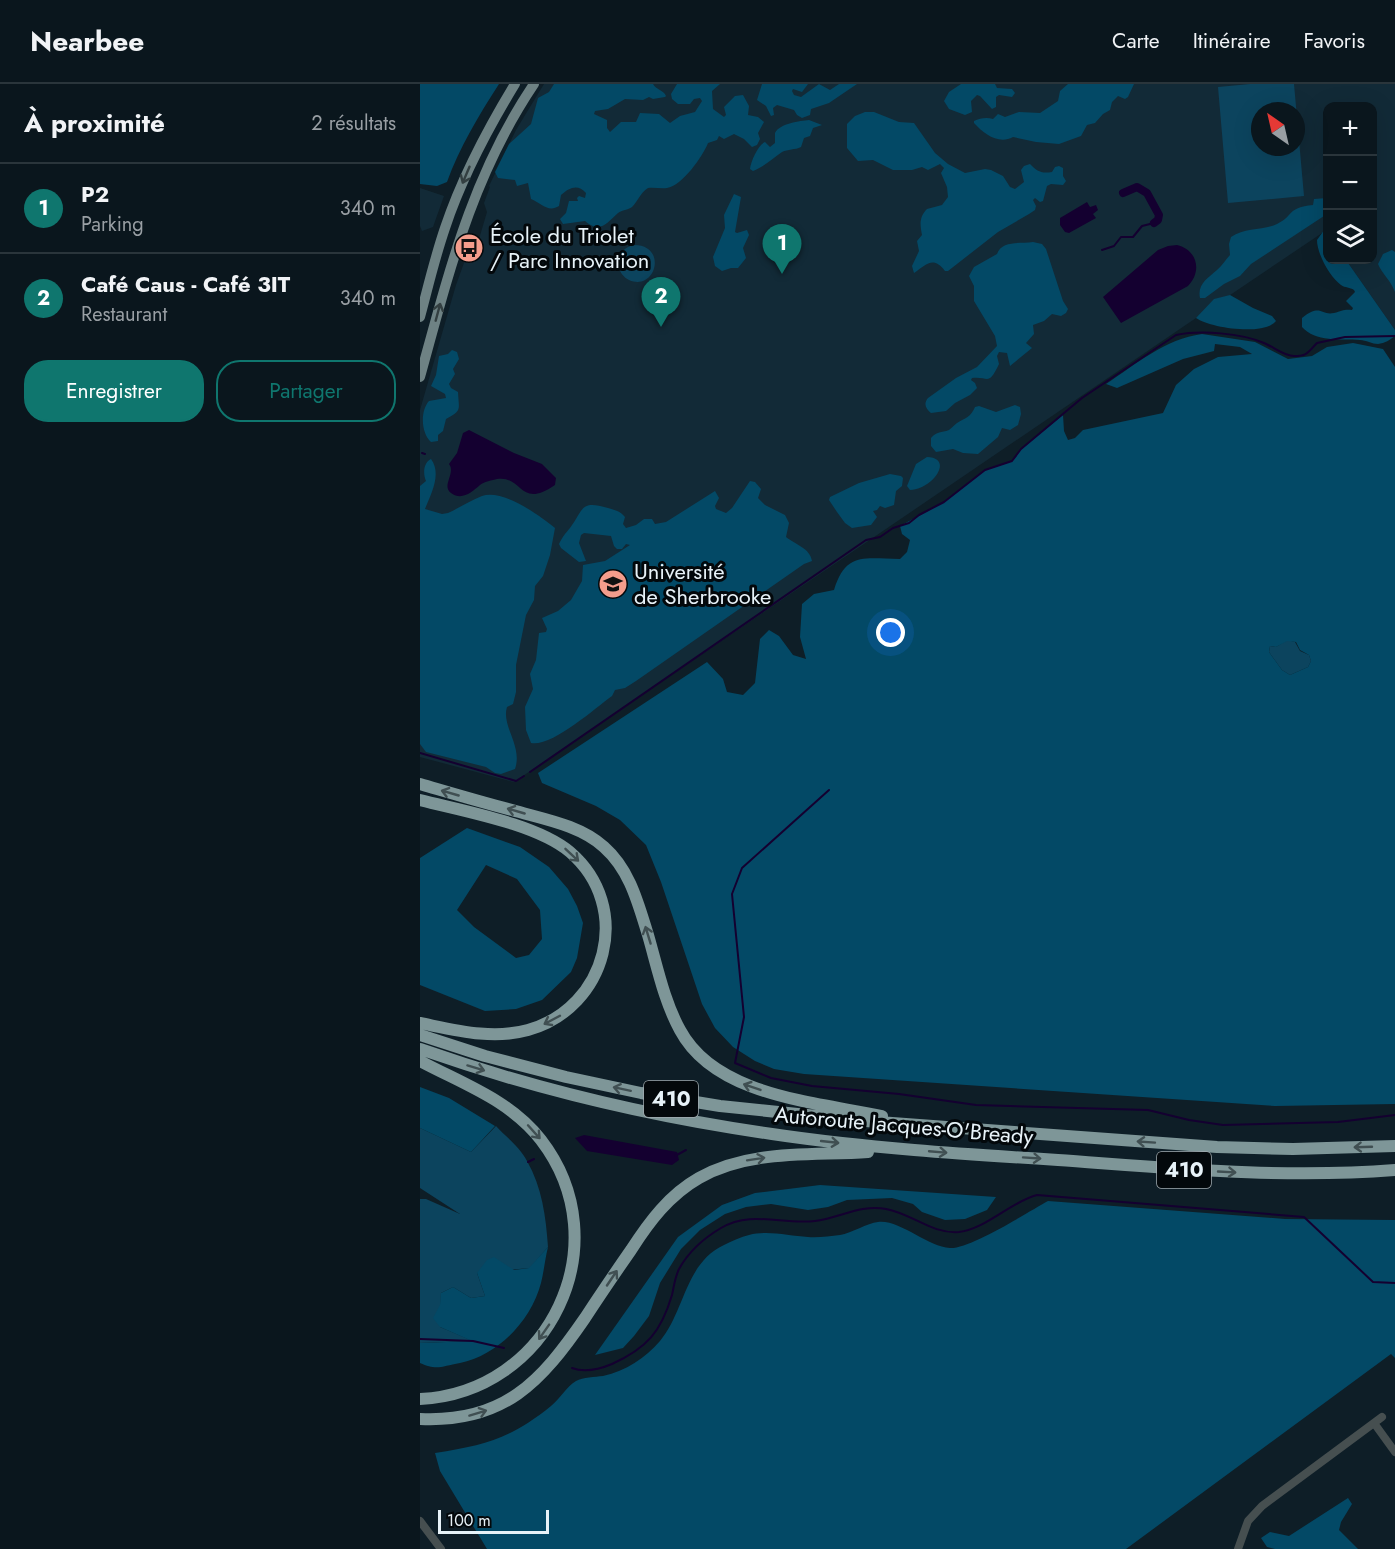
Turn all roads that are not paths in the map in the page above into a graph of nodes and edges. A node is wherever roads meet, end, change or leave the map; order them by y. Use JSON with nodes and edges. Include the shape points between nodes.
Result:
{"nodes":[{"id":1,"x":515,"y":84,"type":"edge"},
{"id":2,"x":534,"y":84,"type":"edge"},
{"id":3,"x":420,"y":317,"type":"edge"},
{"id":4,"x":420,"y":377,"type":"edge"},
{"id":5,"x":420,"y":784,"type":"edge"},
{"id":6,"x":420,"y":800,"type":"edge"},
{"id":7,"x":420,"y":1023,"type":"edge"},
{"id":8,"x":420,"y":1035,"type":"edge"},
{"id":9,"x":420,"y":1049,"type":"edge"},
{"id":10,"x":420,"y":1061,"type":"edge"},
{"id":11,"x":930,"y":1126,"type":"junction"},
{"id":12,"x":1395,"y":1146,"type":"edge"},
{"id":13,"x":903,"y":1149,"type":"junction"},
{"id":14,"x":1395,"y":1170,"type":"edge"},
{"id":15,"x":420,"y":1399,"type":"edge"},
{"id":16,"x":1382,"y":1417,"type":"dead end"},
{"id":17,"x":420,"y":1419,"type":"edge"},
{"id":18,"x":1374,"y":1423,"type":"junction"},
{"id":19,"x":1395,"y":1452,"type":"edge"},
{"id":20,"x":420,"y":1521,"type":"edge"},
{"id":21,"x":441,"y":1549,"type":"edge"},
{"id":22,"x":1238,"y":1549,"type":"edge"}],
"edges":[{"from":1,"to":3,"type":"main road","one_way":true,"via":[[458,194]]},
{"from":4,"to":2,"type":"main road","one_way":true,"via":[[471,204],[499,142]]},
{"from":11,"to":5,"type":"highway","one_way":true,"via":[[767,1092],[717,1071],[696,1053],[678,1026],[635,894],[609,852],[591,837],[569,827]]},
{"from":6,"to":7,"type":"highway","one_way":true,"via":[[524,828],[560,845],[581,864],[594,884],[606,928],[602,958],[590,985],[570,1008],[548,1022],[520,1032],[495,1034]]},
{"from":11,"to":8,"type":"highway","name":"Autoroute Jacques-O'Bready","number":"410","one_way":true,"via":[[754,1111],[648,1094],[539,1070]]},
{"from":9,"to":13,"type":"highway","name":"Autoroute Jacques-O'Bready","number":"410","one_way":true,"via":[[530,1084],[657,1114],[780,1136]]},
{"from":10,"to":15,"type":"highway","one_way":true,"via":[[494,1099],[536,1134],[565,1185],[574,1240],[571,1272],[562,1299],[532,1348],[478,1386],[448,1396]]},
{"from":12,"to":11,"type":"highway","name":"Autoroute Jacques-O'Bready","number":"410","one_way":true,"via":[[1233,1147]]},
{"from":13,"to":14,"type":"highway","name":"Autoroute Jacques-O'Bready","number":"410","one_way":true,"via":[[1245,1173]]},
{"from":17,"to":13,"type":"highway","one_way":true,"via":[[479,1413],[530,1386],[564,1349],[656,1215],[698,1178],[725,1166],[757,1159]]},
{"from":16,"to":18,"type":"street"},
{"from":18,"to":19,"type":"street"},
{"from":18,"to":22,"type":"street","via":[[1262,1506],[1248,1521]]},
{"from":20,"to":21,"type":"street"}]}
